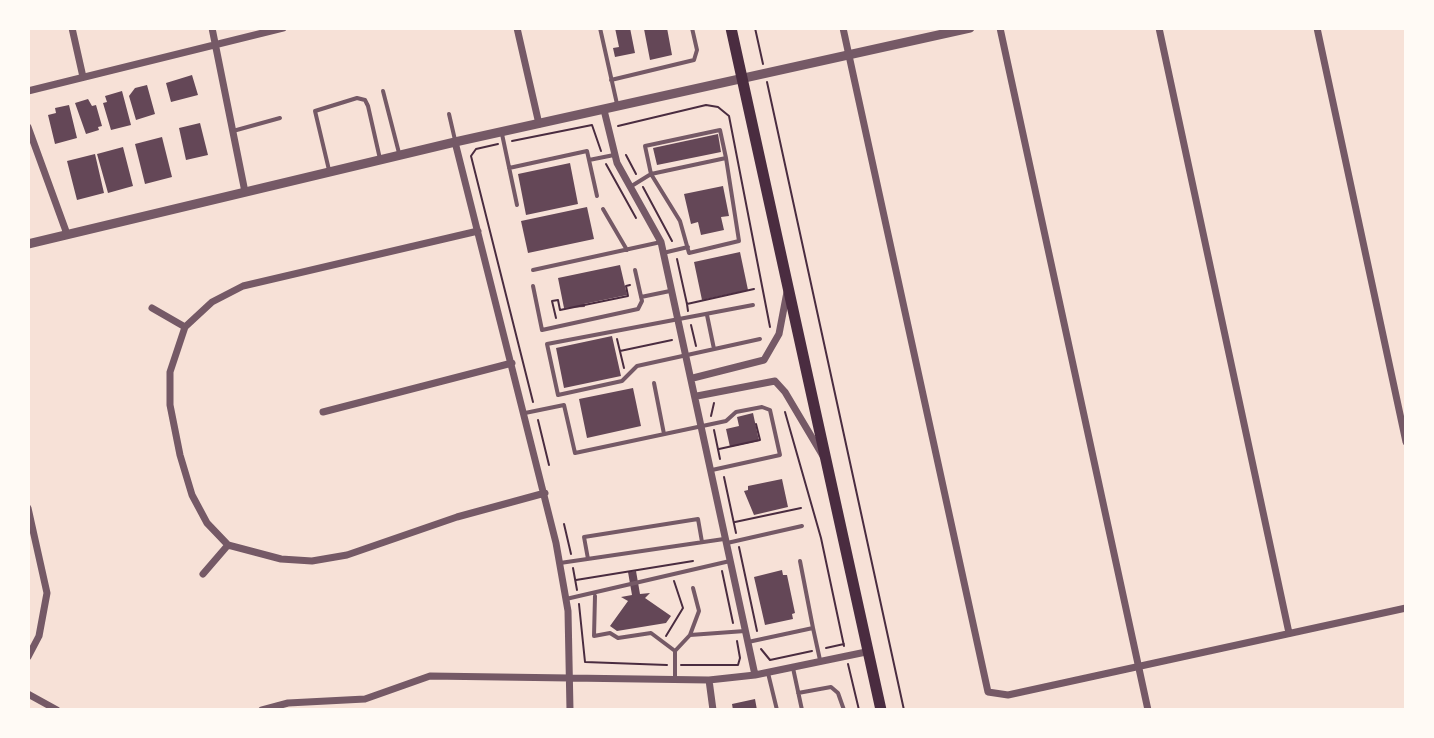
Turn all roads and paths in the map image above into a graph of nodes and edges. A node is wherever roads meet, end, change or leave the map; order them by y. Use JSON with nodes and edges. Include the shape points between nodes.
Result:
{"nodes":[{"id":1,"x":72,"y":28,"type":"edge"},
{"id":2,"x":212,"y":28,"type":"edge"},
{"id":3,"x":283,"y":28,"type":"edge"},
{"id":4,"x":517,"y":28,"type":"edge"},
{"id":5,"x":600,"y":28,"type":"edge"},
{"id":6,"x":692,"y":28,"type":"edge"},
{"id":7,"x":731,"y":28,"type":"edge"},
{"id":8,"x":755,"y":28,"type":"edge"},
{"id":9,"x":843,"y":28,"type":"edge"},
{"id":10,"x":970,"y":28,"type":"edge"},
{"id":11,"x":1000,"y":28,"type":"edge"},
{"id":12,"x":1159,"y":28,"type":"edge"},
{"id":13,"x":1317,"y":28,"type":"edge"},
{"id":14,"x":215,"y":44,"type":"junction"},
{"id":15,"x":849,"y":55,"type":"junction"},
{"id":16,"x":765,"y":74,"type":"junction"},
{"id":17,"x":83,"y":77,"type":"junction"},
{"id":18,"x":743,"y":79,"type":"junction"},
{"id":19,"x":611,"y":80,"type":"junction"},
{"id":20,"x":28,"y":91,"type":"edge"},
{"id":21,"x":383,"y":91,"type":"dead end"},
{"id":22,"x":617,"y":106,"type":"junction"},
{"id":23,"x":604,"y":110,"type":"junction"},
{"id":24,"x":449,"y":114,"type":"dead end"},
{"id":25,"x":280,"y":118,"type":"dead end"},
{"id":26,"x":539,"y":124,"type":"junction"},
{"id":27,"x":28,"y":127,"type":"edge"},
{"id":28,"x":618,"y":130,"type":"dead end"},
{"id":29,"x":233,"y":131,"type":"junction"},
{"id":30,"x":501,"y":132,"type":"junction"},
{"id":31,"x":455,"y":142,"type":"junction"},
{"id":32,"x":504,"y":143,"type":"junction"},
{"id":33,"x":623,"y":150,"type":"dead end"},
{"id":34,"x":614,"y":155,"type":"junction"},
{"id":35,"x":399,"y":156,"type":"junction"},
{"id":36,"x":726,"y":158,"type":"junction"},
{"id":37,"x":381,"y":160,"type":"junction"},
{"id":38,"x":589,"y":160,"type":"junction"},
{"id":39,"x":509,"y":168,"type":"junction"},
{"id":40,"x":329,"y":172,"type":"junction"},
{"id":41,"x":651,"y":174,"type":"junction"},
{"id":42,"x":639,"y":182,"type":"junction"},
{"id":43,"x":630,"y":187,"type":"junction"},
{"id":44,"x":245,"y":192,"type":"junction"},
{"id":45,"x":597,"y":196,"type":"dead end"},
{"id":46,"x":517,"y":205,"type":"dead end"},
{"id":47,"x":603,"y":209,"type":"dead end"},
{"id":48,"x":478,"y":231,"type":"junction"},
{"id":49,"x":67,"y":234,"type":"junction"},
{"id":50,"x":661,"y":242,"type":"junction"},
{"id":51,"x":28,"y":244,"type":"edge"},
{"id":52,"x":688,"y":247,"type":"junction"},
{"id":53,"x":627,"y":250,"type":"junction"},
{"id":54,"x":675,"y":250,"type":"junction"},
{"id":55,"x":663,"y":253,"type":"junction"},
{"id":56,"x":533,"y":270,"type":"dead end"},
{"id":57,"x":635,"y":270,"type":"dead end"},
{"id":58,"x":630,"y":285,"type":"dead end"},
{"id":59,"x":533,"y":286,"type":"dead end"},
{"id":60,"x":788,"y":286,"type":"junction"},
{"id":61,"x":754,"y":289,"type":"dead end"},
{"id":62,"x":672,"y":291,"type":"junction"},
{"id":63,"x":641,"y":297,"type":"junction"},
{"id":64,"x":687,"y":304,"type":"junction"},
{"id":65,"x":753,"y":305,"type":"dead end"},
{"id":66,"x":152,"y":308,"type":"dead end"},
{"id":67,"x":560,"y":310,"type":"junction"},
{"id":68,"x":555,"y":312,"type":"junction"},
{"id":69,"x":707,"y":315,"type":"junction"},
{"id":70,"x":690,"y":318,"type":"junction"},
{"id":71,"x":679,"y":320,"type":"junction"},
{"id":72,"x":185,"y":327,"type":"junction"},
{"id":73,"x":558,"y":327,"type":"junction"},
{"id":74,"x":615,"y":330,"type":"junction"},
{"id":75,"x":771,"y":330,"type":"dead end"},
{"id":76,"x":760,"y":339,"type":"dead end"},
{"id":77,"x":672,"y":340,"type":"dead end"},
{"id":78,"x":714,"y":349,"type":"junction"},
{"id":79,"x":620,"y":351,"type":"junction"},
{"id":80,"x":697,"y":353,"type":"junction"},
{"id":81,"x":688,"y":355,"type":"junction"},
{"id":82,"x":512,"y":363,"type":"junction"},
{"id":83,"x":693,"y":378,"type":"junction"},
{"id":84,"x":627,"y":379,"type":"junction"},
{"id":85,"x":654,"y":383,"type":"dead end"},
{"id":86,"x":697,"y":396,"type":"junction"},
{"id":87,"x":535,"y":411,"type":"junction"},
{"id":88,"x":323,"y":412,"type":"dead end"},
{"id":89,"x":525,"y":413,"type":"junction"},
{"id":90,"x":756,"y":424,"type":"dead end"},
{"id":91,"x":703,"y":426,"type":"junction"},
{"id":92,"x":664,"y":434,"type":"junction"},
{"id":93,"x":760,"y":440,"type":"junction"},
{"id":94,"x":1406,"y":442,"type":"edge"},
{"id":95,"x":718,"y":450,"type":"dead end"},
{"id":96,"x":764,"y":459,"type":"junction"},
{"id":97,"x":825,"y":460,"type":"junction"},
{"id":98,"x":549,"y":465,"type":"dead end"},
{"id":99,"x":712,"y":470,"type":"junction"},
{"id":100,"x":545,"y":493,"type":"junction"},
{"id":101,"x":28,"y":508,"type":"edge"},
{"id":102,"x":801,"y":508,"type":"dead end"},
{"id":103,"x":771,"y":515,"type":"junction"},
{"id":104,"x":734,"y":523,"type":"dead end"},
{"id":105,"x":564,"y":524,"type":"dead end"},
{"id":106,"x":802,"y":526,"type":"dead end"},
{"id":107,"x":774,"y":532,"type":"junction"},
{"id":108,"x":726,"y":541,"type":"junction"},
{"id":109,"x":702,"y":542,"type":"junction"},
{"id":110,"x":32,"y":545,"type":"edge"},
{"id":111,"x":228,"y":545,"type":"junction"},
{"id":112,"x":588,"y":559,"type":"junction"},
{"id":113,"x":697,"y":560,"type":"dead end"},
{"id":114,"x":572,"y":561,"type":"junction"},
{"id":115,"x":730,"y":561,"type":"junction"},
{"id":116,"x":800,"y":561,"type":"dead end"},
{"id":117,"x":560,"y":563,"type":"junction"},
{"id":118,"x":720,"y":564,"type":"junction"},
{"id":119,"x":670,"y":565,"type":"junction"},
{"id":120,"x":203,"y":574,"type":"dead end"},
{"id":121,"x":673,"y":576,"type":"junction"},
{"id":122,"x":575,"y":580,"type":"junction"},
{"id":123,"x":693,"y":588,"type":"dead end"},
{"id":124,"x":597,"y":594,"type":"junction"},
{"id":125,"x":578,"y":598,"type":"junction"},
{"id":126,"x":566,"y":599,"type":"junction"},
{"id":127,"x":1406,"y":608,"type":"edge"},
{"id":128,"x":813,"y":628,"type":"junction"},
{"id":129,"x":746,"y":630,"type":"junction"},
{"id":130,"x":735,"y":633,"type":"junction"},
{"id":131,"x":1289,"y":633,"type":"junction"},
{"id":132,"x":690,"y":635,"type":"junction"},
{"id":133,"x":662,"y":641,"type":"junction"},
{"id":134,"x":748,"y":642,"type":"junction"},
{"id":135,"x":844,"y":644,"type":"dead end"},
{"id":136,"x":818,"y":649,"type":"junction"},
{"id":137,"x":675,"y":651,"type":"junction"},
{"id":138,"x":866,"y":652,"type":"junction"},
{"id":139,"x":28,"y":657,"type":"edge"},
{"id":140,"x":821,"y":662,"type":"junction"},
{"id":141,"x":675,"y":665,"type":"junction"},
{"id":142,"x":1137,"y":666,"type":"junction"},
{"id":143,"x":793,"y":668,"type":"junction"},
{"id":144,"x":768,"y":673,"type":"junction"},
{"id":145,"x":755,"y":675,"type":"junction"},
{"id":146,"x":570,"y":677,"type":"junction"},
{"id":147,"x":675,"y":679,"type":"junction"},
{"id":148,"x":709,"y":680,"type":"junction"},
{"id":149,"x":798,"y":693,"type":"junction"},
{"id":150,"x":28,"y":694,"type":"edge"},
{"id":151,"x":57,"y":710,"type":"edge"},
{"id":152,"x":262,"y":710,"type":"edge"},
{"id":153,"x":570,"y":710,"type":"edge"},
{"id":154,"x":713,"y":710,"type":"edge"},
{"id":155,"x":777,"y":710,"type":"edge"},
{"id":156,"x":802,"y":710,"type":"edge"},
{"id":157,"x":844,"y":710,"type":"edge"},
{"id":158,"x":881,"y":710,"type":"edge"},
{"id":159,"x":904,"y":710,"type":"edge"},
{"id":160,"x":1148,"y":710,"type":"edge"}],
"edges":[{"from":1,"to":17,"type":"street"},
{"from":2,"to":14,"type":"street"},
{"from":3,"to":14,"type":"street"},
{"from":4,"to":26,"type":"street"},
{"from":5,"to":19,"type":"lane"},
{"from":6,"to":19,"type":"lane","via":[[694,60]]},
{"from":7,"to":18,"type":"main road"},
{"from":8,"to":16,"type":"path"},
{"from":9,"to":15,"type":"street"},
{"from":10,"to":15,"type":"street"},
{"from":11,"to":142,"type":"street"},
{"from":12,"to":131,"type":"street"},
{"from":13,"to":94,"type":"street"},
{"from":14,"to":17,"type":"street"},
{"from":14,"to":29,"type":"street"},
{"from":15,"to":16,"type":"street"},
{"from":15,"to":142,"type":"street","via":[[988,692],[1008,695]]},
{"from":16,"to":18,"type":"street"},
{"from":16,"to":159,"type":"path"},
{"from":17,"to":20,"type":"street"},
{"from":18,"to":22,"type":"street"},
{"from":18,"to":60,"type":"main road"},
{"from":19,"to":22,"type":"lane"},
{"from":21,"to":35,"type":"lane"},
{"from":22,"to":23,"type":"street"},
{"from":23,"to":26,"type":"street"},
{"from":23,"to":34,"type":"street"},
{"from":24,"to":31,"type":"lane"},
{"from":25,"to":29,"type":"lane"},
{"from":26,"to":30,"type":"street"},
{"from":27,"to":49,"type":"street"},
{"from":28,"to":75,"type":"path","via":[[622,123],[706,105],[727,113]]},
{"from":29,"to":44,"type":"street"},
{"from":30,"to":31,"type":"street"},
{"from":30,"to":32,"type":"lane"},
{"from":31,"to":35,"type":"street"},
{"from":31,"to":48,"type":"street"},
{"from":32,"to":39,"type":"lane"},
{"from":32,"to":87,"type":"path","via":[[476,149],[471,156]]},
{"from":33,"to":42,"type":"path"},
{"from":34,"to":38,"type":"lane"},
{"from":34,"to":43,"type":"street"},
{"from":35,"to":37,"type":"street"},
{"from":36,"to":41,"type":"lane"},
{"from":36,"to":41,"type":"lane","via":[[720,130],[645,146]]},
{"from":36,"to":52,"type":"lane","via":[[739,241],[689,253]]},
{"from":37,"to":40,"type":"street"},
{"from":37,"to":40,"type":"lane","via":[[368,106],[357,98],[315,111]]},
{"from":38,"to":39,"type":"lane","via":[[587,151]]},
{"from":38,"to":45,"type":"lane"},
{"from":39,"to":46,"type":"lane"},
{"from":40,"to":44,"type":"street"},
{"from":41,"to":42,"type":"lane"},
{"from":41,"to":52,"type":"lane","via":[[680,221]]},
{"from":42,"to":43,"type":"lane"},
{"from":42,"to":54,"type":"path"},
{"from":43,"to":50,"type":"street"},
{"from":44,"to":49,"type":"street"},
{"from":47,"to":53,"type":"lane"},
{"from":48,"to":72,"type":"street","via":[[243,286],[212,302]]},
{"from":48,"to":82,"type":"street"},
{"from":49,"to":51,"type":"street"},
{"from":50,"to":53,"type":"lane"},
{"from":50,"to":55,"type":"street"},
{"from":52,"to":54,"type":"lane"},
{"from":53,"to":56,"type":"lane"},
{"from":54,"to":55,"type":"lane"},
{"from":54,"to":64,"type":"path"},
{"from":55,"to":62,"type":"street"},
{"from":57,"to":63,"type":"lane"},
{"from":58,"to":67,"type":"path","via":[[628,296]]},
{"from":59,"to":73,"type":"lane","via":[[542,330]]},
{"from":60,"to":83,"type":"street","via":[[779,334],[764,360]]},
{"from":60,"to":97,"type":"main road"},
{"from":61,"to":64,"type":"path"},
{"from":62,"to":63,"type":"lane"},
{"from":62,"to":71,"type":"street"},
{"from":63,"to":73,"type":"lane","via":[[641,306],[634,311]]},
{"from":64,"to":70,"type":"path"},
{"from":65,"to":69,"type":"lane"},
{"from":66,"to":72,"type":"street"},
{"from":67,"to":68,"type":"path"},
{"from":67,"to":68,"type":"path","via":[[558,300],[552,301]]},
{"from":68,"to":73,"type":"path"},
{"from":69,"to":70,"type":"lane"},
{"from":69,"to":78,"type":"lane"},
{"from":70,"to":71,"type":"lane"},
{"from":70,"to":80,"type":"path"},
{"from":71,"to":74,"type":"lane"},
{"from":71,"to":81,"type":"street"},
{"from":72,"to":111,"type":"street","via":[[170,372],[170,405],[192,495],[207,523]]},
{"from":74,"to":79,"type":"path"},
{"from":74,"to":84,"type":"lane","via":[[547,344],[558,395]]},
{"from":76,"to":78,"type":"lane"},
{"from":77,"to":79,"type":"path"},
{"from":78,"to":80,"type":"lane"},
{"from":79,"to":84,"type":"path"},
{"from":80,"to":81,"type":"lane"},
{"from":81,"to":83,"type":"street"},
{"from":81,"to":84,"type":"lane","via":[[637,366]]},
{"from":82,"to":88,"type":"street"},
{"from":82,"to":89,"type":"street"},
{"from":83,"to":86,"type":"street"},
{"from":85,"to":92,"type":"lane"},
{"from":86,"to":91,"type":"street"},
{"from":86,"to":97,"type":"street","via":[[775,381]]},
{"from":87,"to":89,"type":"lane"},
{"from":87,"to":92,"type":"lane","via":[[564,405],[575,453]]},
{"from":87,"to":98,"type":"path"},
{"from":89,"to":100,"type":"street"},
{"from":90,"to":93,"type":"path"},
{"from":91,"to":92,"type":"lane"},
{"from":91,"to":96,"type":"lane","via":[[726,421],[736,412],[767,408],[780,455]]},
{"from":91,"to":99,"type":"street"},
{"from":93,"to":95,"type":"path"},
{"from":93,"to":96,"type":"path"},
{"from":96,"to":99,"type":"lane"},
{"from":97,"to":138,"type":"main road"},
{"from":99,"to":108,"type":"street"},
{"from":100,"to":111,"type":"street","via":[[347,555],[312,561]]},
{"from":100,"to":117,"type":"street"},
{"from":101,"to":110,"type":"street"},
{"from":102,"to":103,"type":"path"},
{"from":103,"to":104,"type":"path"},
{"from":103,"to":107,"type":"path"},
{"from":105,"to":114,"type":"path"},
{"from":106,"to":107,"type":"lane"},
{"from":107,"to":108,"type":"lane"},
{"from":108,"to":109,"type":"lane"},
{"from":108,"to":115,"type":"street"},
{"from":109,"to":112,"type":"lane"},
{"from":109,"to":112,"type":"lane","via":[[698,519],[584,537]]},
{"from":110,"to":139,"type":"street","via":[[47,593],[39,636]]},
{"from":111,"to":120,"type":"street"},
{"from":112,"to":114,"type":"lane"},
{"from":113,"to":119,"type":"path"},
{"from":114,"to":117,"type":"lane"},
{"from":114,"to":122,"type":"path"},
{"from":115,"to":118,"type":"lane"},
{"from":115,"to":129,"type":"street"},
{"from":116,"to":128,"type":"lane"},
{"from":117,"to":126,"type":"street"},
{"from":118,"to":121,"type":"lane"},
{"from":118,"to":130,"type":"path"},
{"from":119,"to":121,"type":"path"},
{"from":119,"to":122,"type":"path"},
{"from":121,"to":124,"type":"lane"},
{"from":121,"to":133,"type":"path","via":[[683,608]]},
{"from":122,"to":125,"type":"path"},
{"from":123,"to":132,"type":"lane","via":[[699,611]]},
{"from":124,"to":125,"type":"lane"},
{"from":124,"to":133,"type":"lane","via":[[594,636],[651,633]]},
{"from":125,"to":126,"type":"lane"},
{"from":125,"to":141,"type":"path","via":[[585,662]]},
{"from":126,"to":146,"type":"street"},
{"from":127,"to":131,"type":"street"},
{"from":128,"to":134,"type":"lane"},
{"from":128,"to":136,"type":"lane"},
{"from":129,"to":130,"type":"lane"},
{"from":129,"to":134,"type":"street"},
{"from":130,"to":132,"type":"lane"},
{"from":130,"to":141,"type":"path","via":[[738,665]]},
{"from":131,"to":142,"type":"street"},
{"from":132,"to":137,"type":"lane"},
{"from":133,"to":137,"type":"lane"},
{"from":134,"to":145,"type":"street"},
{"from":135,"to":136,"type":"path"},
{"from":136,"to":140,"type":"lane"},
{"from":137,"to":141,"type":"lane"},
{"from":138,"to":140,"type":"street"},
{"from":138,"to":158,"type":"main road"},
{"from":140,"to":143,"type":"street"},
{"from":141,"to":147,"type":"lane"},
{"from":142,"to":160,"type":"street"},
{"from":143,"to":144,"type":"street"},
{"from":143,"to":149,"type":"lane"},
{"from":144,"to":145,"type":"street"},
{"from":144,"to":155,"type":"lane"},
{"from":145,"to":148,"type":"street"},
{"from":146,"to":147,"type":"street"},
{"from":146,"to":152,"type":"street","via":[[430,676],[365,699],[288,703]]},
{"from":146,"to":153,"type":"street"},
{"from":147,"to":148,"type":"street"},
{"from":148,"to":154,"type":"street"},
{"from":149,"to":156,"type":"lane"},
{"from":149,"to":157,"type":"lane","via":[[831,687]]},
{"from":150,"to":151,"type":"street"}]}
